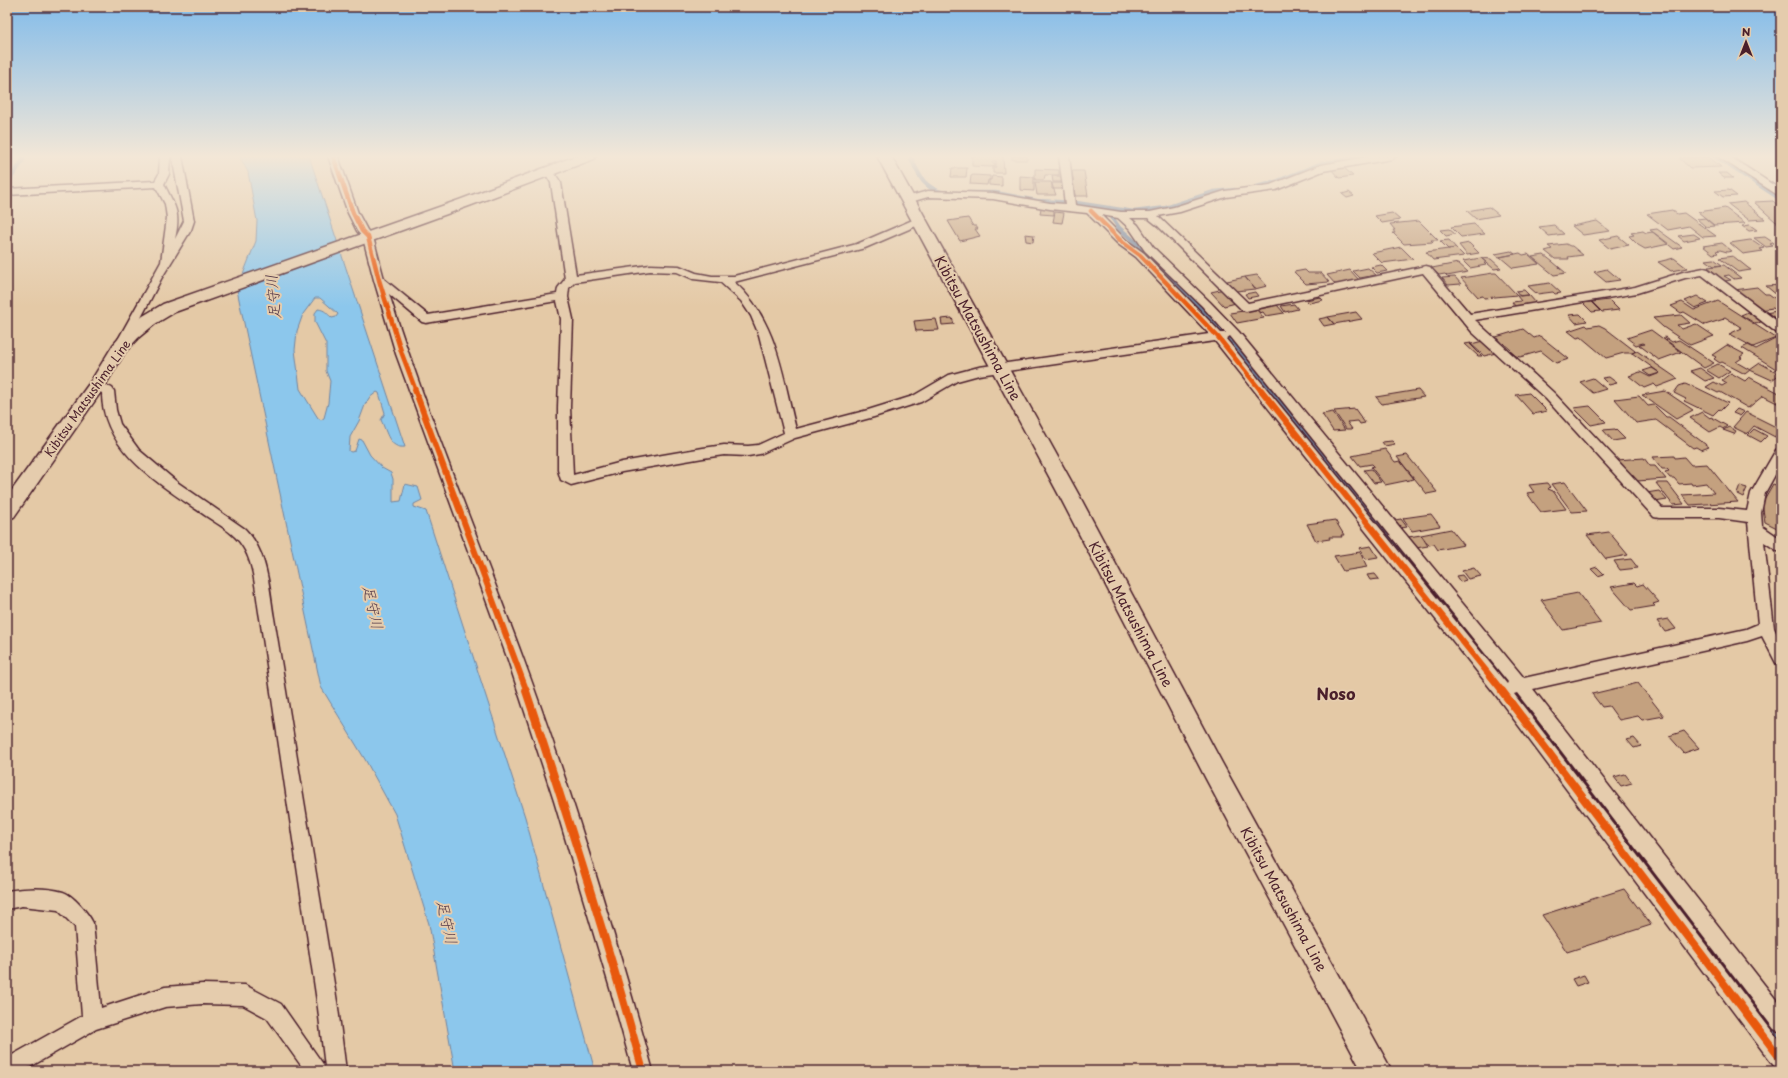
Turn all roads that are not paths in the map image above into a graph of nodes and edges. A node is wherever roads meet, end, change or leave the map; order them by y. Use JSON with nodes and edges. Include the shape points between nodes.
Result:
{"nodes":[{"id":1,"x":171,"y":206,"type":"edge"},
{"id":2,"x":187,"y":206,"type":"edge"},
{"id":3,"x":351,"y":206,"type":"edge"},
{"id":4,"x":455,"y":206,"type":"edge"},
{"id":5,"x":560,"y":206,"type":"edge"},
{"id":6,"x":911,"y":206,"type":"edge"},
{"id":7,"x":1076,"y":206,"type":"edge"},
{"id":8,"x":1187,"y":206,"type":"edge"},
{"id":9,"x":1091,"y":211,"type":"junction"},
{"id":10,"x":1120,"y":215,"type":"junction"},
{"id":11,"x":1150,"y":215,"type":"junction"},
{"id":12,"x":919,"y":221,"type":"junction"},
{"id":13,"x":361,"y":239,"type":"junction"},
{"id":14,"x":166,"y":262,"type":"junction"},
{"id":15,"x":571,"y":279,"type":"junction"},
{"id":16,"x":379,"y":280,"type":"junction"},
{"id":17,"x":724,"y":280,"type":"junction"},
{"id":18,"x":562,"y":297,"type":"junction"},
{"id":19,"x":142,"y":304,"type":"junction"},
{"id":20,"x":169,"y":308,"type":"junction"},
{"id":21,"x":1468,"y":318,"type":"junction"},
{"id":22,"x":1781,"y":330,"type":"edge"},
{"id":23,"x":1235,"y":335,"type":"junction"},
{"id":24,"x":1218,"y":337,"type":"junction"},
{"id":25,"x":119,"y":349,"type":"junction"},
{"id":26,"x":999,"y":367,"type":"junction"},
{"id":27,"x":97,"y":385,"type":"junction"},
{"id":28,"x":791,"y":435,"type":"junction"},
{"id":29,"x":1781,"y":453,"type":"edge"},
{"id":30,"x":7,"y":512,"type":"edge"},
{"id":31,"x":1755,"y":523,"type":"junction"},
{"id":32,"x":1781,"y":547,"type":"edge"},
{"id":33,"x":1766,"y":628,"type":"junction"},
{"id":34,"x":1781,"y":658,"type":"edge"},
{"id":35,"x":1520,"y":685,"type":"junction"},
{"id":36,"x":1501,"y":689,"type":"junction"},
{"id":37,"x":7,"y":900,"type":"edge"},
{"id":38,"x":92,"y":1021,"type":"junction"},
{"id":39,"x":1781,"y":1022,"type":"edge"},
{"id":40,"x":1781,"y":1059,"type":"edge"},
{"id":41,"x":7,"y":1069,"type":"edge"},
{"id":42,"x":317,"y":1071,"type":"edge"},
{"id":43,"x":336,"y":1071,"type":"edge"},
{"id":44,"x":642,"y":1071,"type":"edge"},
{"id":45,"x":1378,"y":1071,"type":"edge"}],
"edges":[{"from":1,"to":14,"type":"street","via":[[172,228]]},
{"from":2,"to":14,"type":"street","via":[[190,220]]},
{"from":3,"to":13,"type":"street","via":[[362,231]]},
{"from":4,"to":13,"type":"main road","name":"Kibitsu Matsushima Line"},
{"from":5,"to":15,"type":"street"},
{"from":6,"to":12,"type":"main road","name":"Kibitsu Matsushima Line"},
{"from":7,"to":9,"type":"street"},
{"from":8,"to":11,"type":"street"},
{"from":9,"to":10,"type":"street"},
{"from":9,"to":24,"type":"street","via":[[1122,242],[1140,255]]},
{"from":10,"to":11,"type":"street"},
{"from":10,"to":23,"type":"street","via":[[1134,227],[1149,249]]},
{"from":11,"to":21,"type":"street","via":[[1246,307],[1426,269]]},
{"from":12,"to":17,"type":"street","via":[[861,246]]},
{"from":12,"to":26,"type":"main road","name":"Kibitsu Matsushima Line"},
{"from":13,"to":16,"type":"street"},
{"from":13,"to":20,"type":"main road","name":"Kibitsu Matsushima Line"},
{"from":14,"to":19,"type":"street"},
{"from":15,"to":17,"type":"street","via":[[650,268],[679,268],[693,276]]},
{"from":15,"to":18,"type":"street","via":[[564,288]]},
{"from":16,"to":18,"type":"street","via":[[426,319]]},
{"from":16,"to":44,"type":"street","via":[[402,354],[516,660],[563,801],[622,995]]},
{"from":17,"to":28,"type":"street","via":[[731,284],[760,321]]},
{"from":18,"to":28,"type":"street","via":[[567,319],[564,407],[566,477],[571,480],[622,467],[724,450],[760,449]]},
{"from":19,"to":20,"type":"street"},
{"from":19,"to":25,"type":"street"},
{"from":20,"to":25,"type":"main road","name":"Kibitsu Matsushima Line","via":[[149,320]]},
{"from":21,"to":22,"type":"street","via":[[1637,290],[1704,271]]},
{"from":21,"to":31,"type":"street","via":[[1476,329],[1550,396],[1659,513],[1736,513]]},
{"from":23,"to":24,"type":"street"},
{"from":23,"to":35,"type":"street"},
{"from":24,"to":26,"type":"street"},
{"from":24,"to":36,"type":"street"},
{"from":25,"to":27,"type":"main road","name":"Kibitsu Matsushima Line"},
{"from":26,"to":28,"type":"street","via":[[953,378],[917,399]]},
{"from":26,"to":45,"type":"main road","name":"Kibitsu Matsushima Line","via":[[1214,771]]},
{"from":27,"to":30,"type":"main road","name":"Kibitsu Matsushima Line"},
{"from":27,"to":43,"type":"street","via":[[108,391],[110,416],[125,442],[174,487],[240,532],[249,544],[255,560],[267,618]]},
{"from":29,"to":31,"type":"street","via":[[1758,493]]},
{"from":31,"to":32,"type":"street"},
{"from":31,"to":33,"type":"street"},
{"from":33,"to":34,"type":"street"},
{"from":33,"to":35,"type":"street","via":[[1747,635]]},
{"from":35,"to":36,"type":"street"},
{"from":35,"to":39,"type":"street"},
{"from":36,"to":40,"type":"street"},
{"from":37,"to":38,"type":"street","via":[[22,897],[62,901],[84,923]]},
{"from":38,"to":41,"type":"street"},
{"from":38,"to":42,"type":"street","via":[[165,997],[202,994],[245,995],[274,1011]]}]}
